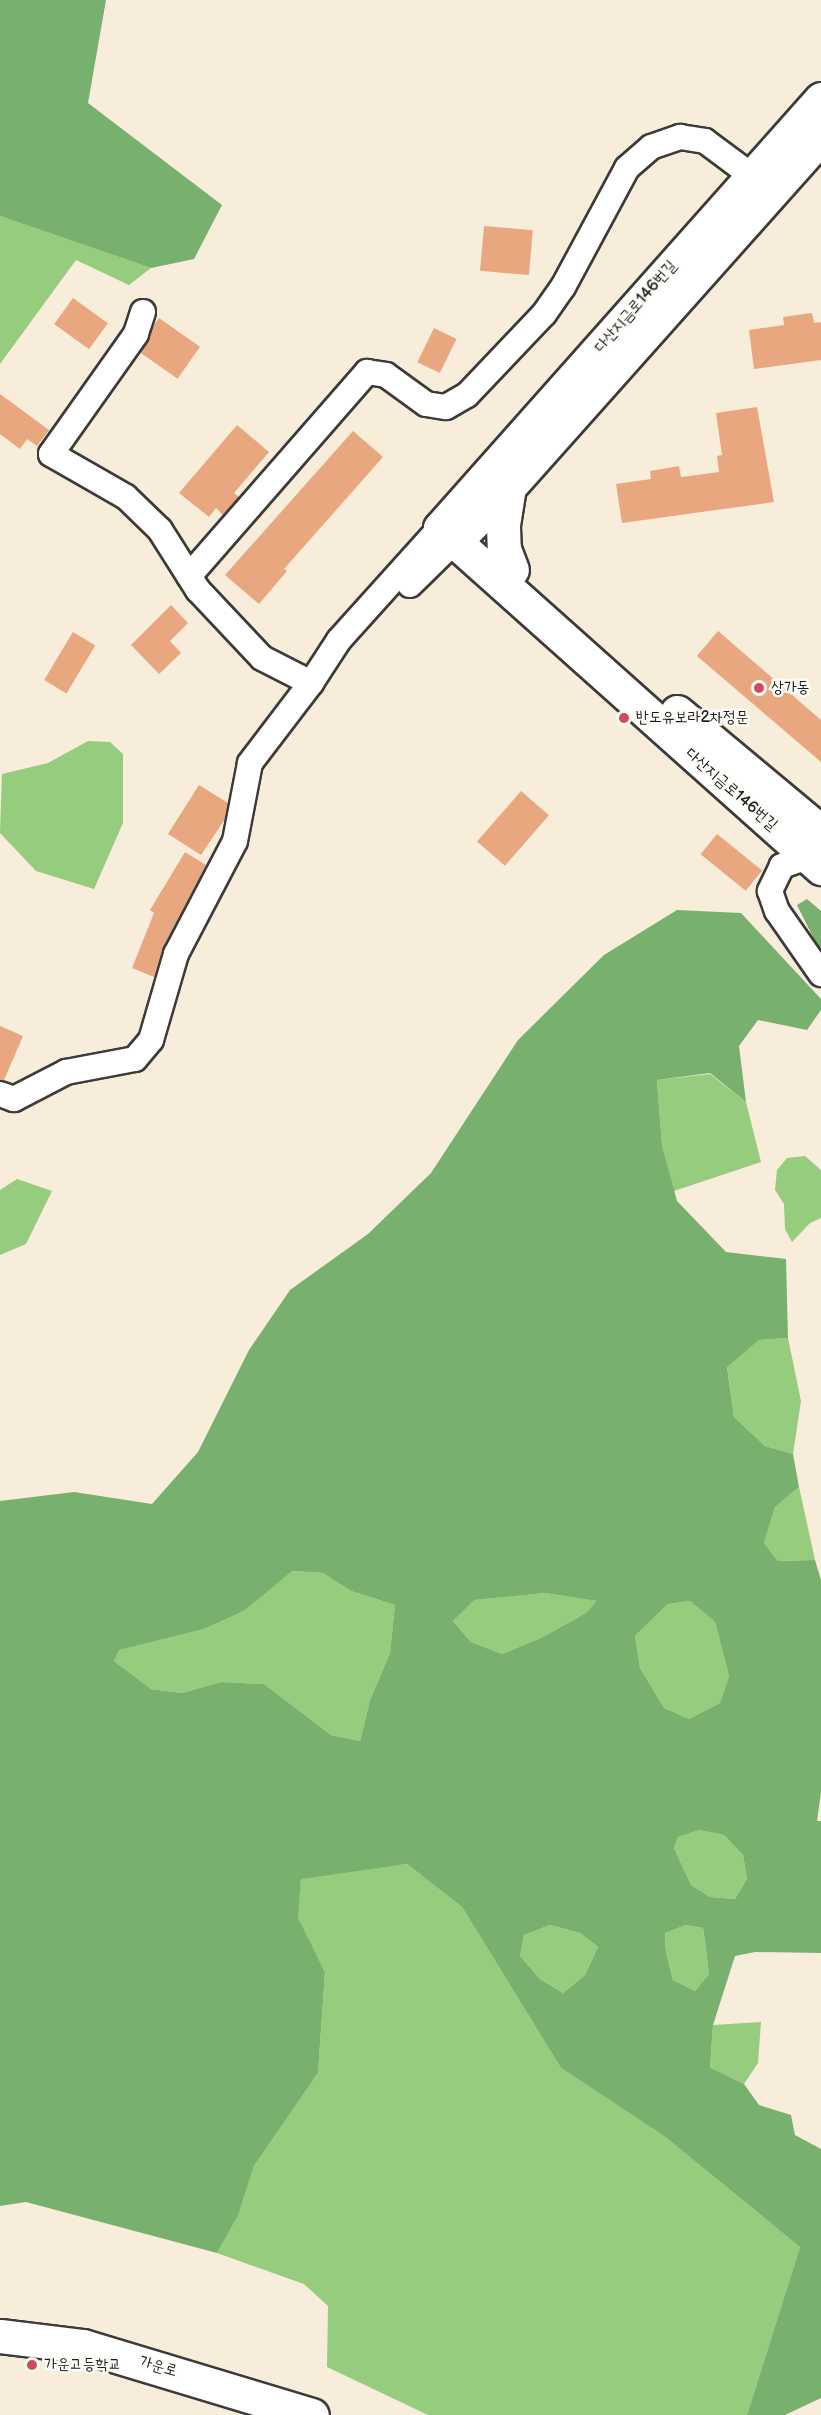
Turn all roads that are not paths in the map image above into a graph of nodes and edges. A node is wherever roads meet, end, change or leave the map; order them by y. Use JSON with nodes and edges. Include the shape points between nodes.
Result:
{"nodes":[{"id":1,"x":821,"y":99,"type":"edge"},
{"id":2,"x":821,"y":137,"type":"edge"},
{"id":3,"x":762,"y":184,"type":"junction"},
{"id":4,"x":143,"y":312,"type":"dead end"},
{"id":5,"x":509,"y":488,"type":"junction"},
{"id":6,"x":453,"y":528,"type":"junction"},
{"id":7,"x":512,"y":570,"type":"junction"},
{"id":8,"x":189,"y":576,"type":"junction"},
{"id":9,"x":311,"y":683,"type":"junction"},
{"id":10,"x":817,"y":852,"type":"edge"},
{"id":11,"x":821,"y":974,"type":"edge"},
{"id":12,"x":0,"y":1094,"type":"edge"},
{"id":13,"x":0,"y":2336,"type":"edge"},
{"id":14,"x":312,"y":2415,"type":"edge"}],
"edges":[{"from":1,"to":3,"type":"street","name":"다산지금로146번길"},
{"from":2,"to":3,"type":"street","name":"다산지금로146번길"},
{"from":3,"to":5,"type":"street","name":"다산지금로146번길"},
{"from":3,"to":6,"type":"street","name":"다산지금로146번길"},
{"from":3,"to":8,"type":"street","via":[[705,141],[680,137],[651,147],[627,168],[563,287],[544,314],[467,395],[447,407],[426,404],[386,375],[367,372]]},
{"from":4,"to":8,"type":"street","via":[[136,334],[51,454],[126,497],[160,530]]},
{"from":5,"to":6,"type":"street","name":"다산지금로146번길"},
{"from":5,"to":7,"type":"street","via":[[503,526],[504,549]]},
{"from":6,"to":7,"type":"street","name":"다산지금로146번길"},
{"from":6,"to":9,"type":"street","name":"다산지금로146번길","via":[[339,640]]},
{"from":6,"to":10,"type":"street","name":"다산지금로146번길"},
{"from":7,"to":10,"type":"street","name":"다산지금로146번길"},
{"from":8,"to":9,"type":"street","via":[[262,658]]},
{"from":9,"to":12,"type":"street","name":"다산지금로146번길","via":[[250,763],[235,841],[176,954],[151,1040],[135,1059],[66,1072],[14,1099]]},
{"from":10,"to":11,"type":"street","via":[[782,866],[770,891],[777,911]]},
{"from":13,"to":14,"type":"street","name":"가운로","via":[[83,2346]]}]}
